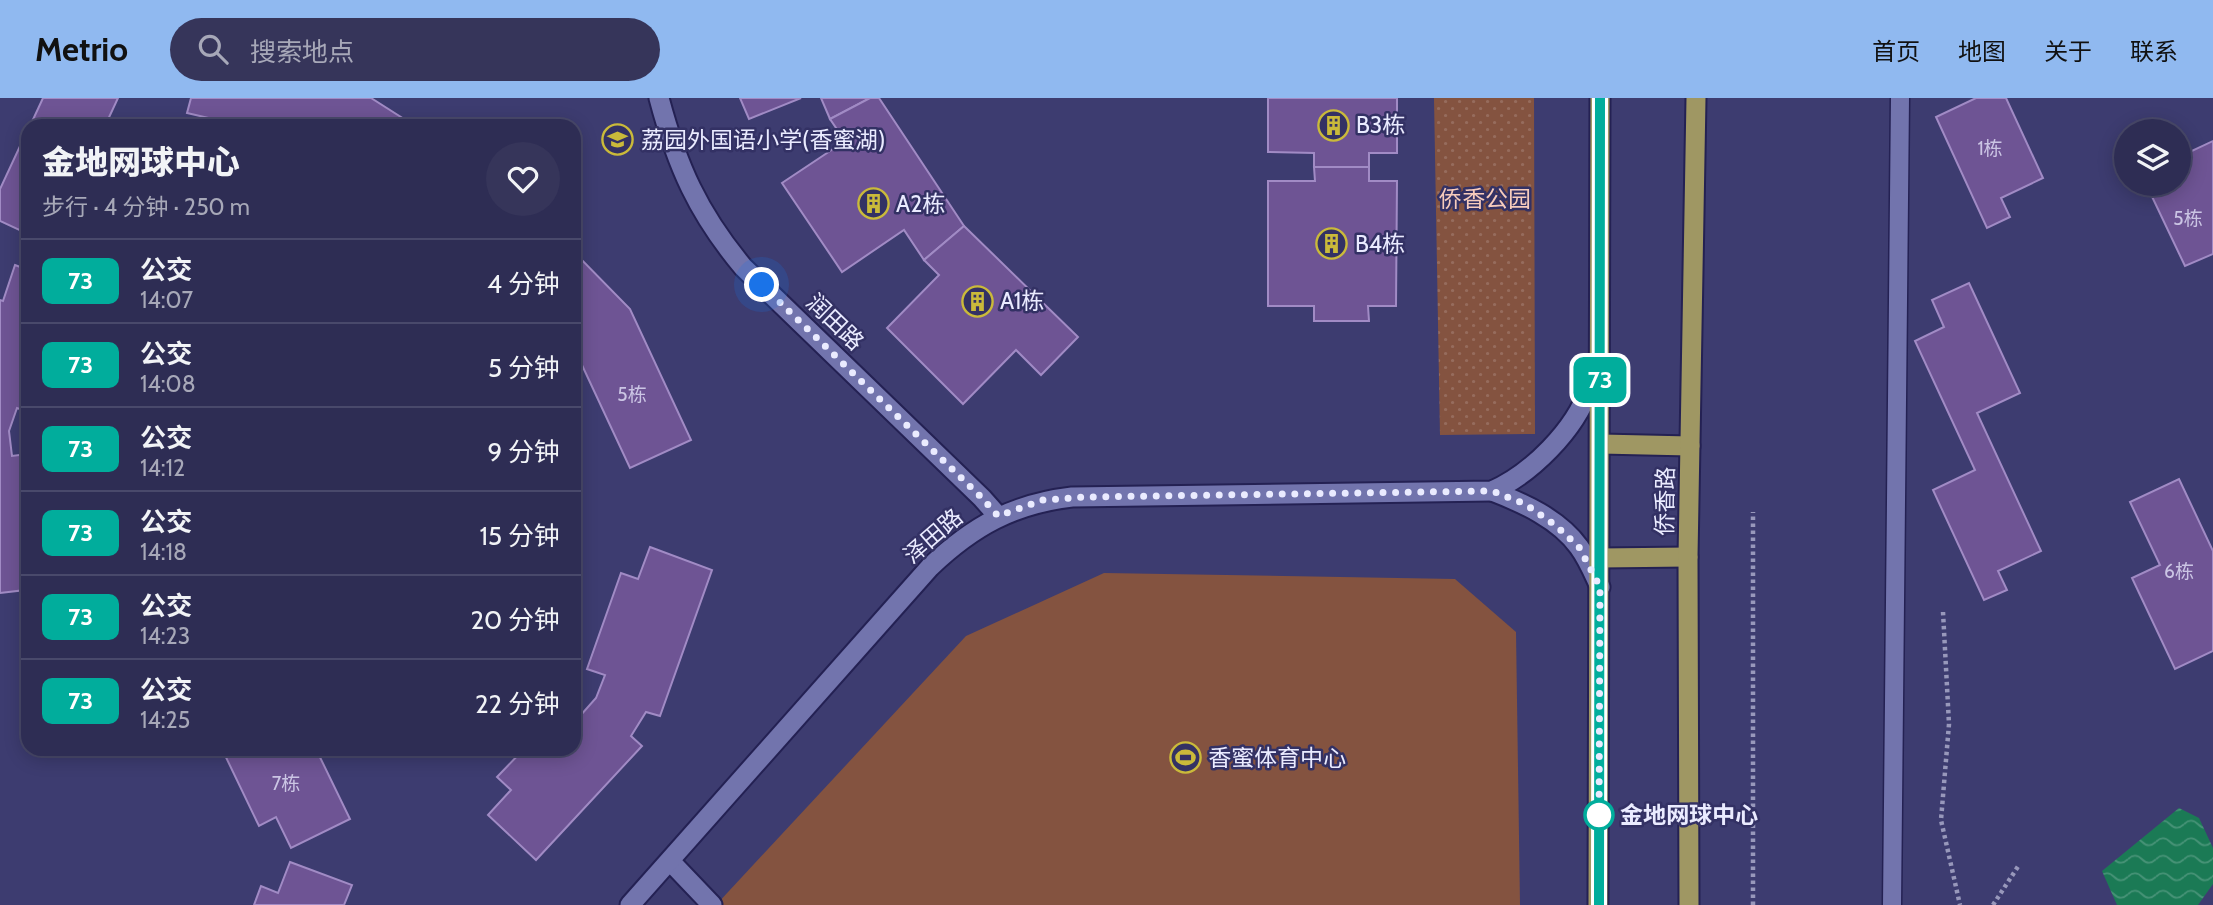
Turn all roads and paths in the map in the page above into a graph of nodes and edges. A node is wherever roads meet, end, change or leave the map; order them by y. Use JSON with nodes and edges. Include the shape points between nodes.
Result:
{"nodes":[{"id":1,"x":659,"y":98,"type":"edge"},
{"id":2,"x":1600,"y":98,"type":"edge"},
{"id":3,"x":1696,"y":98,"type":"edge"},
{"id":4,"x":1900,"y":98,"type":"edge"},
{"id":5,"x":1600,"y":344,"type":"junction"},
{"id":6,"x":1601,"y":444,"type":"junction"},
{"id":7,"x":1690,"y":446,"type":"junction"},
{"id":8,"x":1492,"y":491,"type":"junction"},
{"id":9,"x":1753,"y":512,"type":"dead end"},
{"id":10,"x":998,"y":516,"type":"junction"},
{"id":11,"x":1688,"y":557,"type":"junction"},
{"id":12,"x":1600,"y":558,"type":"junction"},
{"id":13,"x":1600,"y":587,"type":"junction"},
{"id":14,"x":1943,"y":612,"type":"dead end"},
{"id":15,"x":670,"y":861,"type":"junction"},
{"id":16,"x":2019,"y":865,"type":"dead end"},
{"id":17,"x":630,"y":905,"type":"edge"},
{"id":18,"x":712,"y":905,"type":"edge"},
{"id":19,"x":1598,"y":905,"type":"edge"},
{"id":20,"x":1689,"y":905,"type":"edge"},
{"id":21,"x":1752,"y":905,"type":"edge"},
{"id":22,"x":1892,"y":905,"type":"edge"},
{"id":23,"x":1960,"y":905,"type":"edge"},
{"id":24,"x":1993,"y":905,"type":"edge"}],
"edges":[{"from":1,"to":10,"type":"street","name":"润田路","via":[[684,175],[718,237],[743,267]]},
{"from":2,"to":5,"type":"main road"},
{"from":3,"to":7,"type":"main road","name":"侨香路"},
{"from":4,"to":22,"type":"lane"},
{"from":5,"to":6,"type":"main road"},
{"from":5,"to":8,"type":"street","name":"泽田路","via":[[1589,391],[1565,431],[1538,462]]},
{"from":6,"to":7,"type":"main road"},
{"from":6,"to":12,"type":"main road"},
{"from":7,"to":11,"type":"main road","name":"侨香路"},
{"from":8,"to":10,"type":"street","name":"泽田路","via":[[1072,498],[1043,500]]},
{"from":8,"to":13,"type":"street","name":"泽田路","via":[[1525,504],[1555,525],[1579,547]]},
{"from":9,"to":21,"type":"path"},
{"from":10,"to":15,"type":"street","name":"泽田路","via":[[956,542],[930,567]]},
{"from":11,"to":12,"type":"main road"},
{"from":11,"to":20,"type":"main road","name":"侨香路"},
{"from":12,"to":13,"type":"main road"},
{"from":13,"to":19,"type":"main road"},
{"from":14,"to":23,"type":"path","via":[[1949,724],[1941,820]]},
{"from":15,"to":17,"type":"street","name":"泽田路"},
{"from":15,"to":18,"type":"street"},
{"from":16,"to":24,"type":"path"}]}
